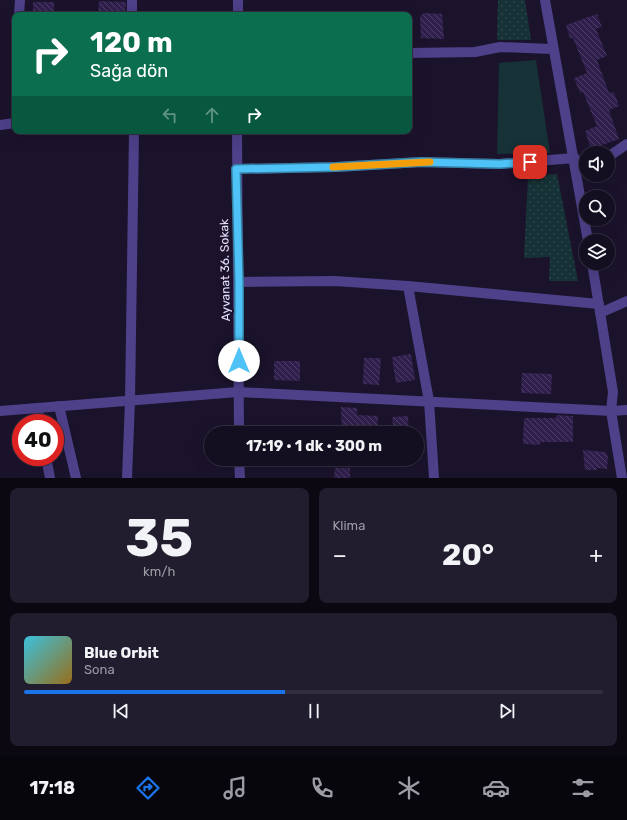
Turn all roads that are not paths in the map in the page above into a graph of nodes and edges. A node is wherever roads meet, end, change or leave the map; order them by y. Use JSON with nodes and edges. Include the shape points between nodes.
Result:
{"nodes":[{"id":1,"x":20,"y":0,"type":"edge"},
{"id":2,"x":132,"y":0,"type":"edge"},
{"id":3,"x":238,"y":0,"type":"edge"},
{"id":4,"x":545,"y":0,"type":"edge"},
{"id":5,"x":19,"y":12,"type":"edge"},
{"id":6,"x":132,"y":12,"type":"edge"},
{"id":7,"x":238,"y":12,"type":"edge"},
{"id":8,"x":552,"y":49,"type":"junction"},
{"id":9,"x":412,"y":53,"type":"edge"},
{"id":10,"x":12,"y":123,"type":"edge"},
{"id":11,"x":0,"y":125,"type":"edge"},
{"id":12,"x":134,"y":134,"type":"edge"},
{"id":13,"x":236,"y":134,"type":"edge"},
{"id":14,"x":627,"y":144,"type":"edge"},
{"id":15,"x":615,"y":152,"type":"edge"},
{"id":16,"x":574,"y":158,"type":"junction"},
{"id":17,"x":236,"y":169,"type":"junction"},
{"id":18,"x":579,"y":169,"type":"edge"},
{"id":19,"x":583,"y":182,"type":"edge"},
{"id":20,"x":587,"y":234,"type":"edge"},
{"id":21,"x":593,"y":270,"type":"edge"},
{"id":22,"x":239,"y":282,"type":"junction"},
{"id":23,"x":408,"y":286,"type":"junction"},
{"id":24,"x":627,"y":302,"type":"edge"},
{"id":25,"x":600,"y":309,"type":"junction"},
{"id":26,"x":238,"y":392,"type":"junction"},
{"id":27,"x":130,"y":400,"type":"junction"},
{"id":28,"x":429,"y":401,"type":"junction"},
{"id":29,"x":59,"y":406,"type":"junction"},
{"id":30,"x":37,"y":408,"type":"junction"},
{"id":31,"x":627,"y":410,"type":"edge"},
{"id":32,"x":0,"y":411,"type":"edge"},
{"id":33,"x":611,"y":411,"type":"junction"},
{"id":34,"x":38,"y":414,"type":"edge"},
{"id":35,"x":239,"y":426,"type":"edge"},
{"id":36,"x":48,"y":466,"type":"edge"},
{"id":37,"x":239,"y":466,"type":"edge"},
{"id":38,"x":50,"y":478,"type":"edge"},
{"id":39,"x":76,"y":478,"type":"edge"},
{"id":40,"x":127,"y":478,"type":"edge"},
{"id":41,"x":240,"y":478,"type":"edge"},
{"id":42,"x":434,"y":478,"type":"edge"},
{"id":43,"x":622,"y":478,"type":"edge"}],
"edges":[{"from":1,"to":5,"type":"street"},
{"from":2,"to":6,"type":"street"},
{"from":3,"to":7,"type":"street"},
{"from":4,"to":8,"type":"street"},
{"from":8,"to":9,"type":"street","via":[[500,47],[475,52]]},
{"from":8,"to":16,"type":"street"},
{"from":10,"to":11,"type":"street"},
{"from":12,"to":27,"type":"street"},
{"from":13,"to":17,"type":"street","name":"Ayvanat 36. Sokak"},
{"from":14,"to":15,"type":"street"},
{"from":16,"to":17,"type":"street","via":[[500,164],[421,162]]},
{"from":16,"to":18,"type":"street"},
{"from":17,"to":22,"type":"street","name":"Ayvanat 36. Sokak"},
{"from":19,"to":20,"type":"street"},
{"from":21,"to":25,"type":"street"},
{"from":22,"to":23,"type":"street","via":[[334,281]]},
{"from":22,"to":26,"type":"street","name":"Ayvanat 36. Sokak"},
{"from":23,"to":25,"type":"street"},
{"from":23,"to":28,"type":"street"},
{"from":24,"to":25,"type":"street"},
{"from":25,"to":33,"type":"street","via":[[614,392]]},
{"from":26,"to":27,"type":"street"},
{"from":26,"to":28,"type":"street"},
{"from":26,"to":35,"type":"street","name":"Ayvanat 36. Sokak"},
{"from":27,"to":29,"type":"street"},
{"from":27,"to":40,"type":"street"},
{"from":28,"to":33,"type":"street"},
{"from":28,"to":42,"type":"street"},
{"from":29,"to":30,"type":"street"},
{"from":29,"to":39,"type":"street"},
{"from":30,"to":32,"type":"street"},
{"from":30,"to":34,"type":"street"},
{"from":31,"to":33,"type":"street"},
{"from":33,"to":43,"type":"street"},
{"from":36,"to":38,"type":"street"},
{"from":37,"to":41,"type":"street"}]}
